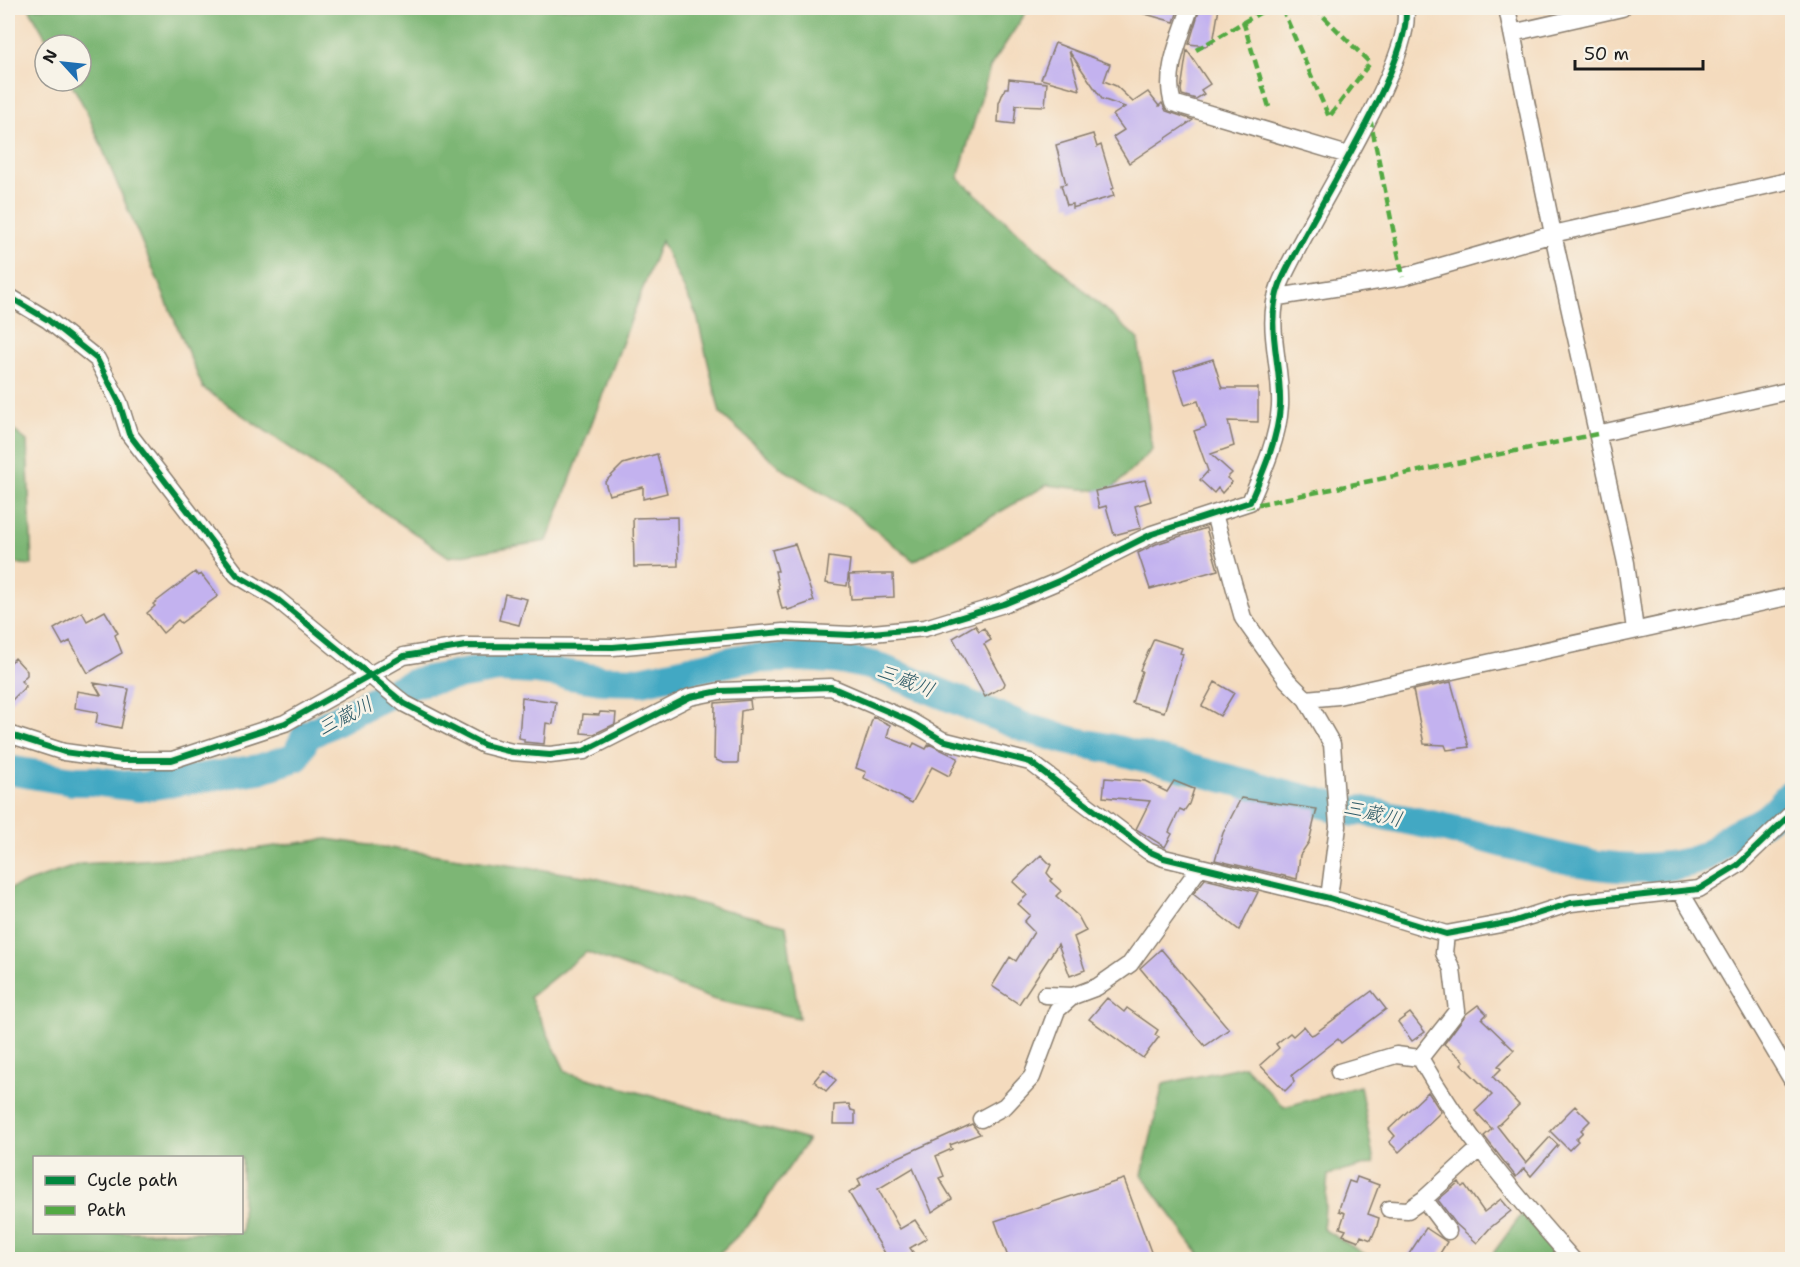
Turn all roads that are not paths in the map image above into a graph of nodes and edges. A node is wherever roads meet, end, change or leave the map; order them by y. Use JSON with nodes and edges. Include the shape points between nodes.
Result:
{"nodes":[{"id":1,"x":1190,"y":8,"type":"edge"},
{"id":2,"x":1405,"y":8,"type":"edge"},
{"id":3,"x":1507,"y":8,"type":"edge"},
{"id":4,"x":1622,"y":8,"type":"edge"},
{"id":5,"x":1512,"y":33,"type":"junction"},
{"id":6,"x":1348,"y":155,"type":"junction"},
{"id":7,"x":1792,"y":180,"type":"edge"},
{"id":8,"x":1552,"y":234,"type":"junction"},
{"id":9,"x":8,"y":296,"type":"edge"},
{"id":10,"x":1278,"y":297,"type":"junction"},
{"id":11,"x":1792,"y":390,"type":"edge"},
{"id":12,"x":1597,"y":434,"type":"junction"},
{"id":13,"x":1214,"y":514,"type":"junction"},
{"id":14,"x":1792,"y":596,"type":"edge"},
{"id":15,"x":1635,"y":630,"type":"junction"},
{"id":16,"x":368,"y":675,"type":"junction"},
{"id":17,"x":1306,"y":699,"type":"junction"},
{"id":18,"x":8,"y":734,"type":"edge"},
{"id":19,"x":1792,"y":813,"type":"edge"},
{"id":20,"x":1200,"y":867,"type":"junction"},
{"id":21,"x":1680,"y":891,"type":"junction"},
{"id":22,"x":1329,"y":898,"type":"junction"},
{"id":23,"x":1446,"y":933,"type":"junction"},
{"id":24,"x":1045,"y":995,"type":"dead end"},
{"id":25,"x":1073,"y":996,"type":"junction"},
{"id":26,"x":1420,"y":1058,"type":"junction"},
{"id":27,"x":1339,"y":1072,"type":"dead end"},
{"id":28,"x":1792,"y":1080,"type":"edge"},
{"id":29,"x":981,"y":1119,"type":"dead end"},
{"id":30,"x":1480,"y":1148,"type":"junction"},
{"id":31,"x":1424,"y":1199,"type":"junction"},
{"id":32,"x":1389,"y":1209,"type":"dead end"},
{"id":33,"x":1448,"y":1231,"type":"dead end"},
{"id":34,"x":1573,"y":1260,"type":"edge"}],
"edges":[{"from":1,"to":6,"type":"street","via":[[1172,67],[1169,90],[1173,103]]},
{"from":2,"to":6,"type":"street","via":[[1404,39]]},
{"from":3,"to":5,"type":"street"},
{"from":4,"to":5,"type":"street"},
{"from":5,"to":8,"type":"street"},
{"from":6,"to":10,"type":"street","via":[[1280,286]]},
{"from":7,"to":8,"type":"street"},
{"from":8,"to":10,"type":"street","via":[[1403,277]]},
{"from":8,"to":12,"type":"street"},
{"from":9,"to":16,"type":"street","via":[[48,320],[97,359],[119,402],[129,434],[237,575],[277,599]]},
{"from":10,"to":13,"type":"street","via":[[1272,322],[1280,408],[1267,464],[1250,502]]},
{"from":11,"to":12,"type":"street"},
{"from":12,"to":15,"type":"street","via":[[1626,563]]},
{"from":13,"to":16,"type":"street","via":[[1152,534],[1004,604],[926,628],[851,635],[783,632],[614,647],[466,646],[404,656]]},
{"from":13,"to":17,"type":"street","via":[[1243,618],[1287,680]]},
{"from":14,"to":15,"type":"street"},
{"from":15,"to":17,"type":"street","via":[[1338,696]]},
{"from":16,"to":18,"type":"street","via":[[285,723],[172,760],[122,760],[64,752]]},
{"from":16,"to":20,"type":"street","via":[[405,704],[484,745],[550,755],[584,751],[690,697],[720,691],[831,687],[910,721],[942,740],[1030,762],[1148,851]]},
{"from":17,"to":22,"type":"street","via":[[1332,744],[1338,826]]},
{"from":19,"to":21,"type":"street","via":[[1738,865],[1699,889]]},
{"from":20,"to":22,"type":"street"},
{"from":20,"to":25,"type":"street","via":[[1130,964],[1097,987]]},
{"from":21,"to":23,"type":"street","via":[[1571,903],[1512,922]]},
{"from":21,"to":28,"type":"street"},
{"from":22,"to":23,"type":"street"},
{"from":23,"to":26,"type":"street","via":[[1444,953],[1452,969],[1457,1011]]},
{"from":24,"to":25,"type":"street"},
{"from":25,"to":29,"type":"street","via":[[1057,1010],[1032,1077],[1005,1106]]},
{"from":26,"to":27,"type":"street","via":[[1396,1055]]},
{"from":26,"to":30,"type":"street"},
{"from":30,"to":31,"type":"street"},
{"from":30,"to":34,"type":"street","via":[[1507,1186]]},
{"from":31,"to":32,"type":"street","via":[[1408,1210]]},
{"from":31,"to":33,"type":"street"}]}
